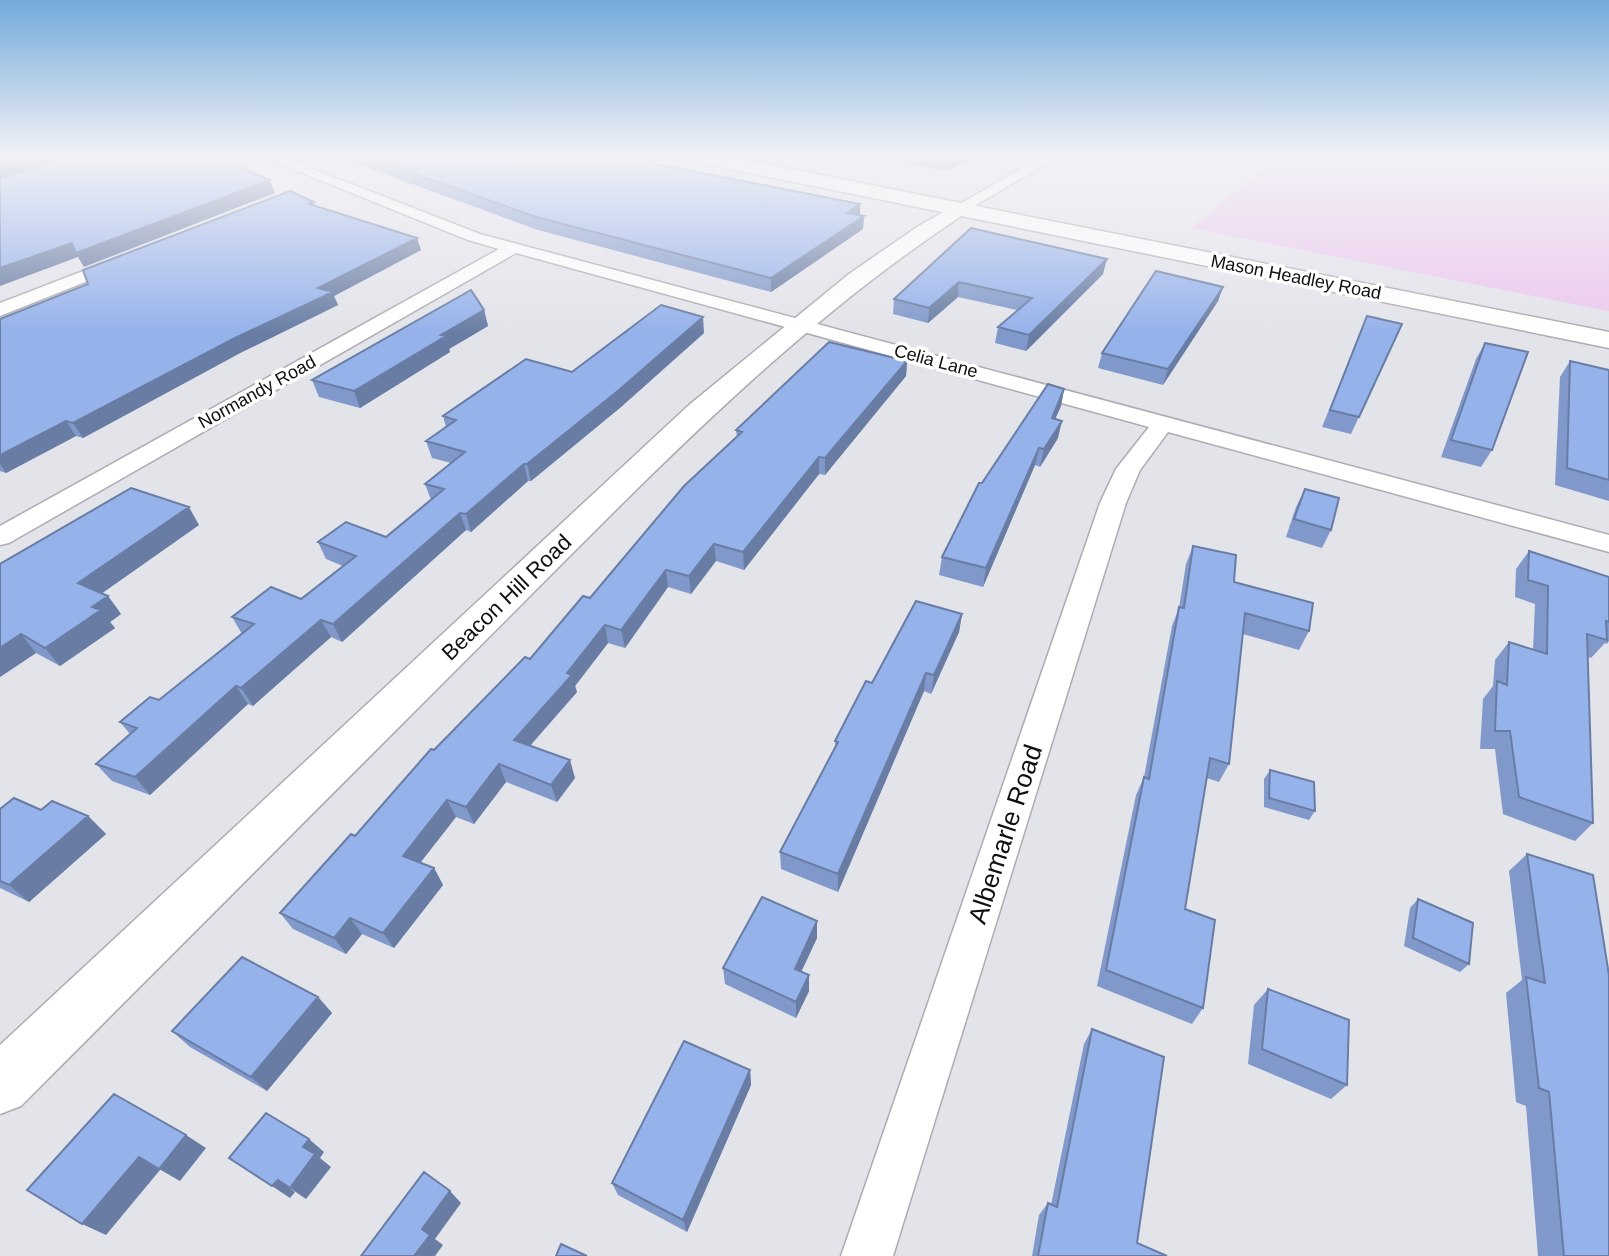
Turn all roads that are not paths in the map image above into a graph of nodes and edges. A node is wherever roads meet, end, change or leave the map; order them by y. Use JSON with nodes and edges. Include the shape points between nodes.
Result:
{"nodes":[{"id":1,"x":414,"y":216,"type":"edge"},
{"id":2,"x":949,"y":216,"type":"edge"},
{"id":3,"x":992,"y":216,"type":"edge"},
{"id":4,"x":513,"y":248,"type":"junction"},
{"id":5,"x":143,"y":253,"type":"edge"},
{"id":6,"x":0,"y":310,"type":"edge"},
{"id":7,"x":798,"y":323,"type":"junction"},
{"id":8,"x":1609,"y":340,"type":"edge"},
{"id":9,"x":1164,"y":422,"type":"junction"},
{"id":10,"x":0,"y":537,"type":"edge"},
{"id":11,"x":1609,"y":544,"type":"edge"},
{"id":12,"x":0,"y":1085,"type":"edge"},
{"id":13,"x":867,"y":1256,"type":"edge"}],
"edges":[{"from":1,"to":4,"type":"street","name":"Celia Lane"},
{"from":2,"to":7,"type":"street","name":"Beacon Hill Road"},
{"from":3,"to":8,"type":"main road","name":"Mason Headley Road"},
{"from":4,"to":7,"type":"street","name":"Celia Lane"},
{"from":4,"to":10,"type":"street","name":"Normandy Road"},
{"from":5,"to":6,"type":"street"},
{"from":7,"to":9,"type":"street","name":"Celia Lane"},
{"from":7,"to":12,"type":"street","name":"Beacon Hill Road","via":[[699,411]]},
{"from":9,"to":11,"type":"street","name":"Celia Lane"},
{"from":9,"to":13,"type":"street","name":"Albemarle Road","via":[[1128,469],[1113,503]]}]}
